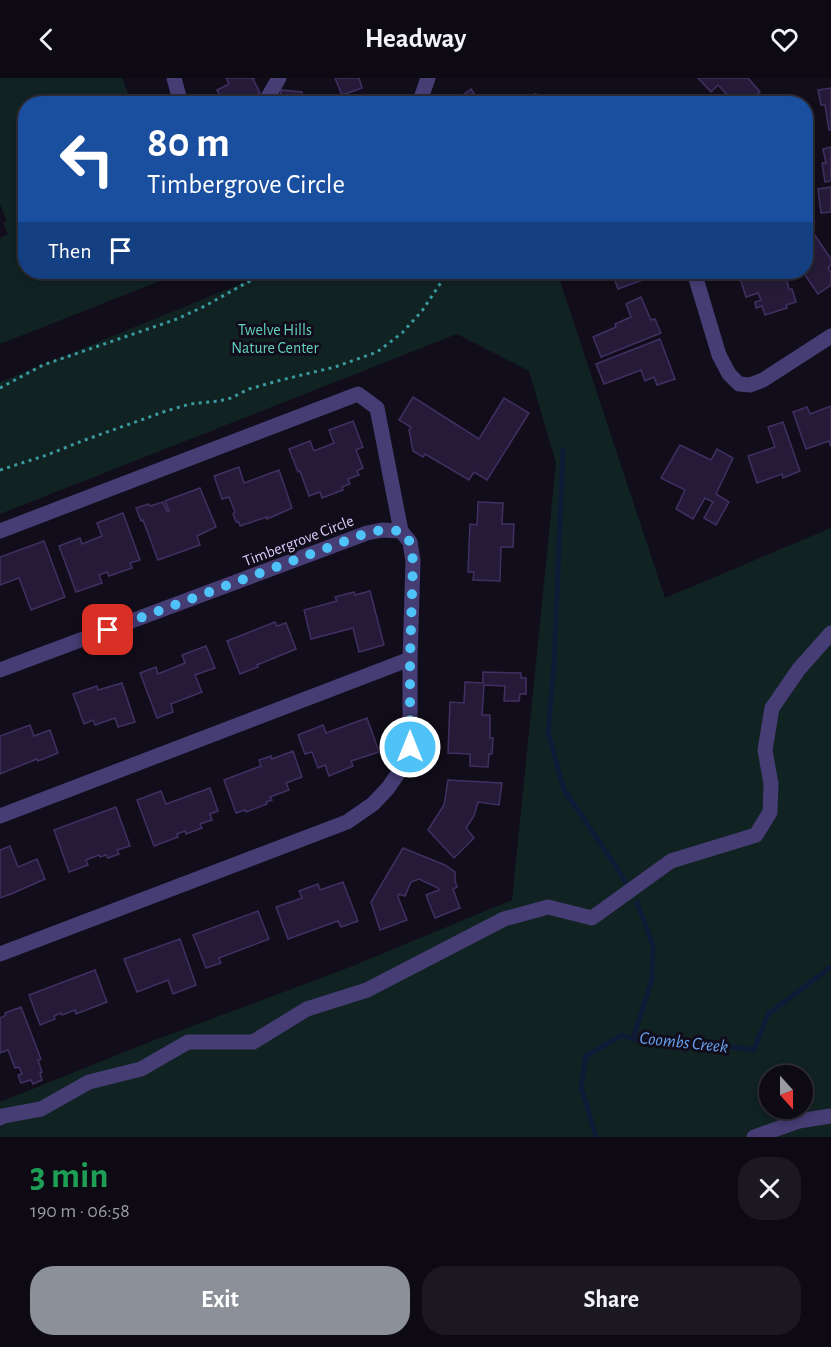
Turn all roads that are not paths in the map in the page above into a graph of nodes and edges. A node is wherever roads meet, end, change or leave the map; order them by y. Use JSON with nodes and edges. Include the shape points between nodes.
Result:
{"nodes":[{"id":1,"x":174,"y":78,"type":"edge"},
{"id":2,"x":279,"y":78,"type":"edge"},
{"id":3,"x":428,"y":78,"type":"edge"},
{"id":4,"x":179,"y":96,"type":"edge"},
{"id":5,"x":269,"y":96,"type":"edge"},
{"id":6,"x":422,"y":96,"type":"edge"},
{"id":7,"x":696,"y":279,"type":"edge"},
{"id":8,"x":831,"y":336,"type":"edge"},
{"id":9,"x":0,"y":531,"type":"edge"},
{"id":10,"x":402,"y":531,"type":"junction"},
{"id":11,"x":831,"y":633,"type":"edge"},
{"id":12,"x":410,"y":659,"type":"junction"},
{"id":13,"x":0,"y":670,"type":"edge"},
{"id":14,"x":0,"y":816,"type":"edge"},
{"id":15,"x":0,"y":954,"type":"edge"},
{"id":16,"x":831,"y":1116,"type":"edge"},
{"id":17,"x":0,"y":1118,"type":"edge"},
{"id":18,"x":754,"y":1137,"type":"edge"}],
"edges":[{"from":1,"to":4,"type":"street"},
{"from":2,"to":5,"type":"street"},
{"from":3,"to":6,"type":"street"},
{"from":7,"to":8,"type":"street","via":[[719,355],[729,375],[739,384],[764,380]]},
{"from":9,"to":10,"type":"street","via":[[358,394],[377,408]]},
{"from":10,"to":12,"type":"street","via":[[410,542],[413,561]]},
{"from":10,"to":13,"type":"street","name":"Timbergrove Circle","via":[[367,533]]},
{"from":11,"to":17,"type":"street","via":[[772,708],[765,750],[771,784],[770,812],[756,835],[671,861],[592,918],[548,907],[504,919],[367,990],[307,1009],[253,1042],[188,1042],[141,1069],[89,1082],[41,1109]]},
{"from":12,"to":14,"type":"street"},
{"from":12,"to":15,"type":"street","via":[[410,747],[397,775],[373,804],[347,822]]},
{"from":16,"to":18,"type":"street"}]}
